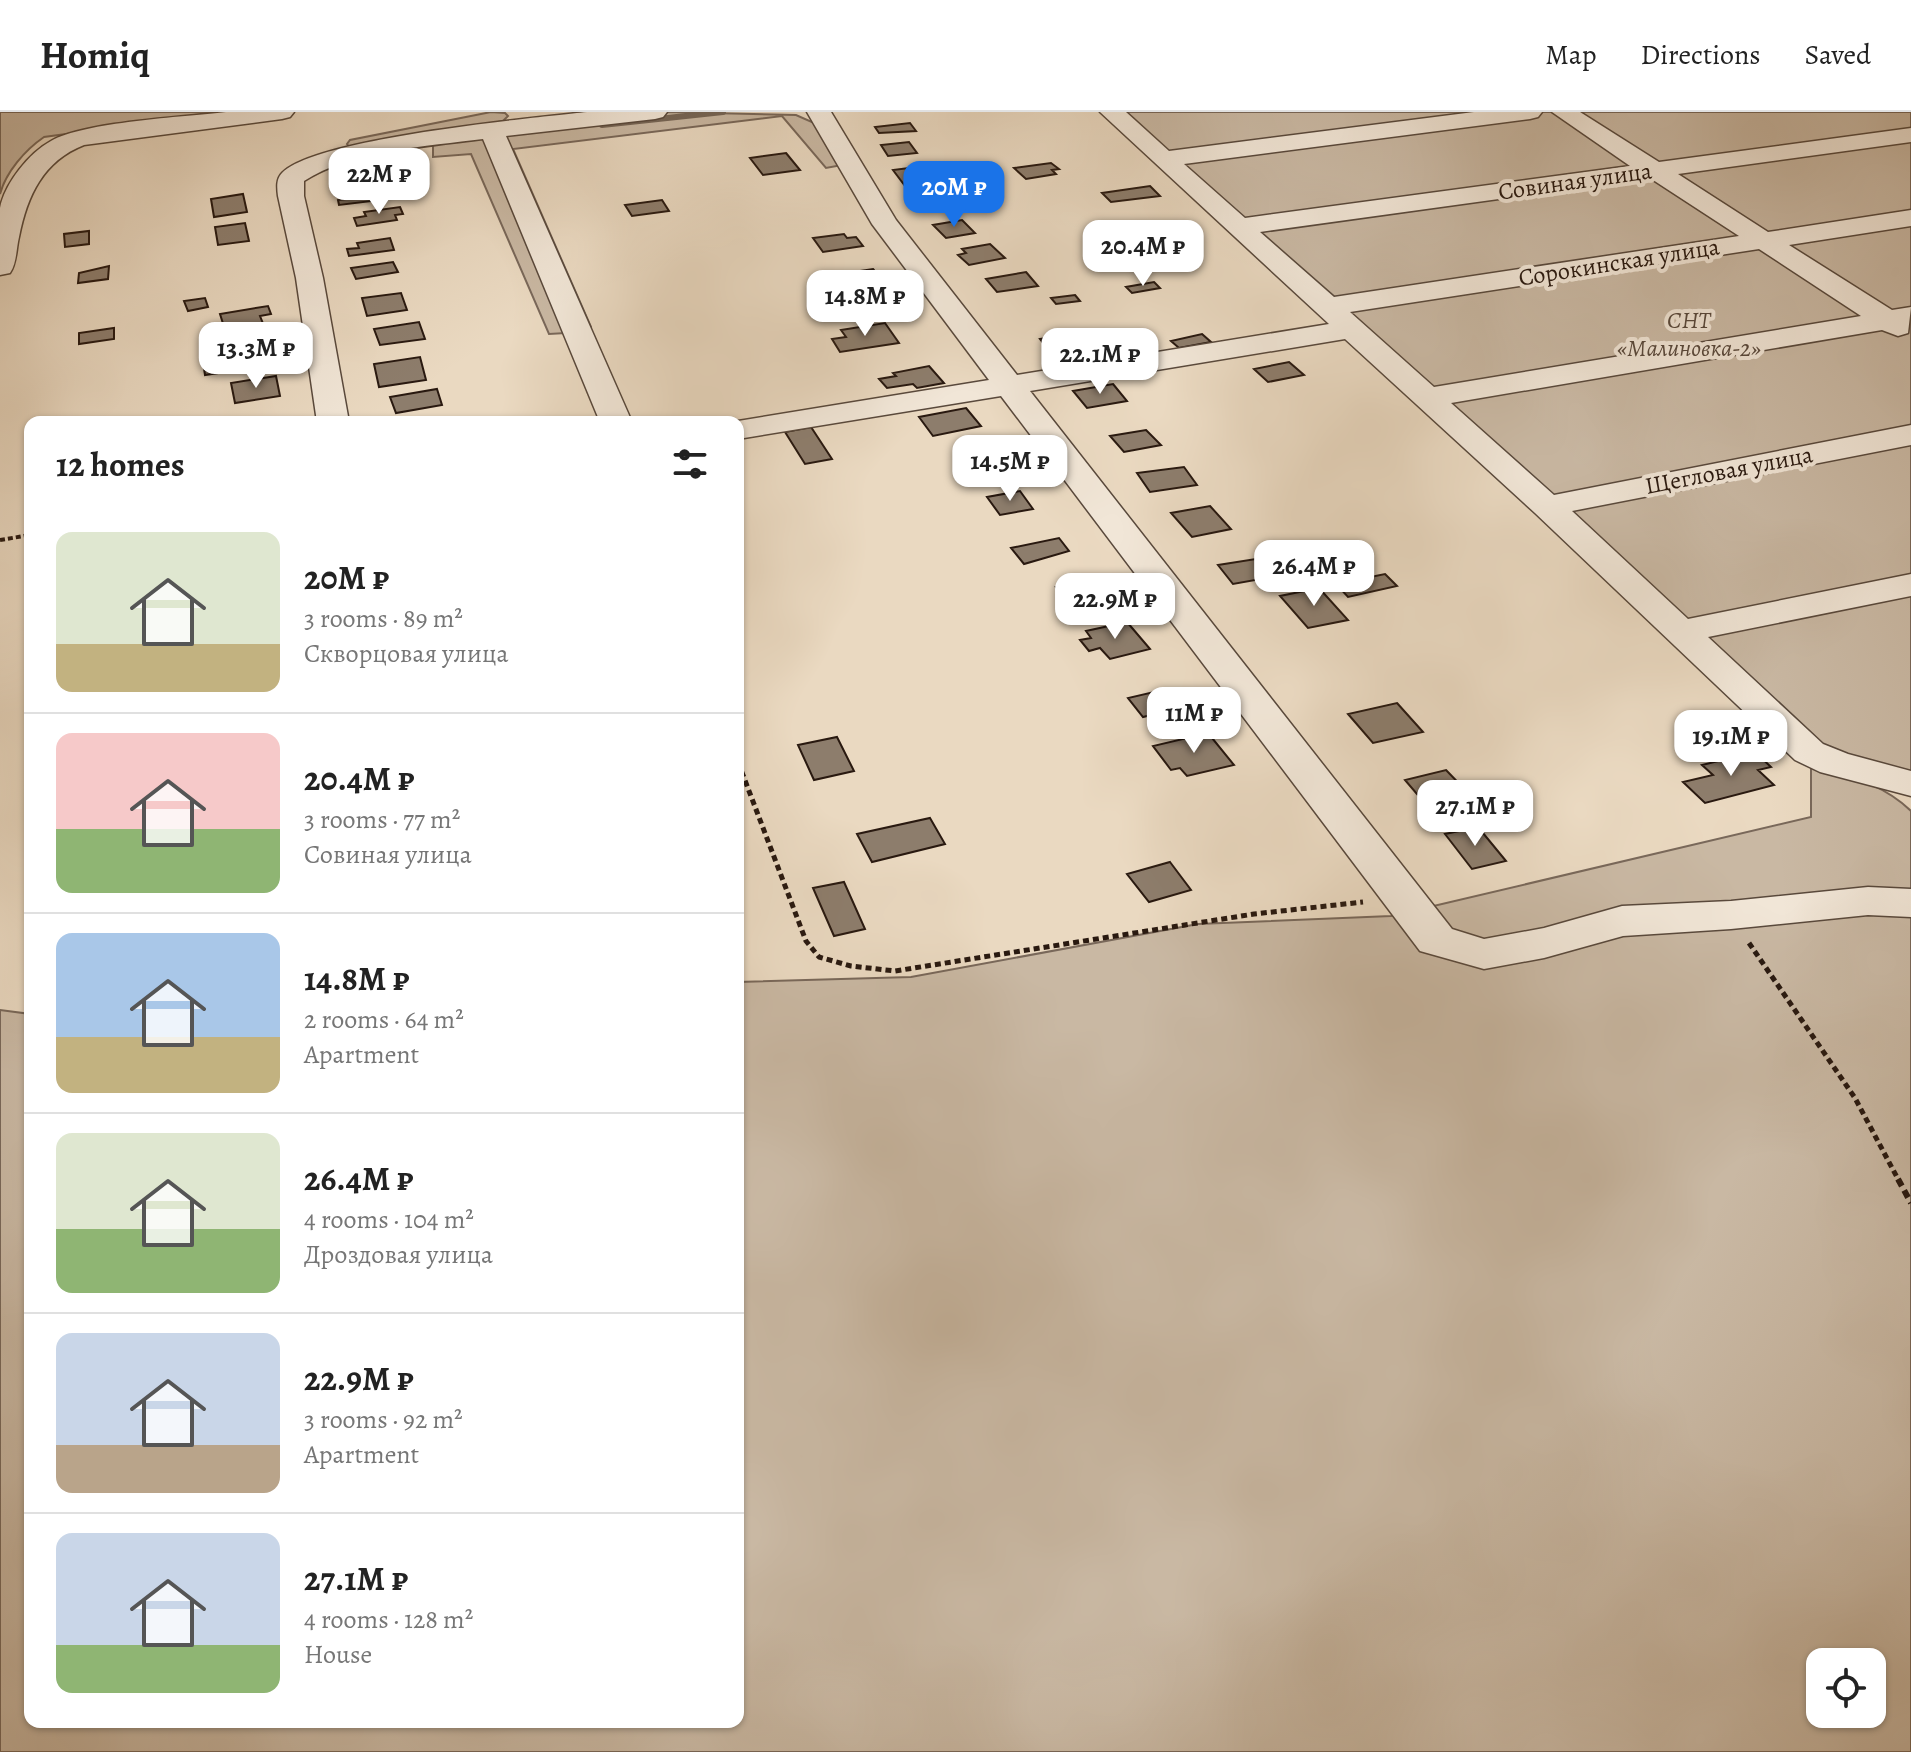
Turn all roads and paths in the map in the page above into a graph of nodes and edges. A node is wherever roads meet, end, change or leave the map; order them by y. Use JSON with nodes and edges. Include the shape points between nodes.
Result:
{"nodes":[{"id":1,"x":282,"y":112,"type":"edge"},
{"id":2,"x":655,"y":112,"type":"edge"},
{"id":3,"x":819,"y":112,"type":"edge"},
{"id":4,"x":1112,"y":112,"type":"edge"},
{"id":5,"x":1530,"y":112,"type":"edge"},
{"id":6,"x":1564,"y":112,"type":"edge"},
{"id":7,"x":491,"y":130,"type":"junction"},
{"id":8,"x":1911,"y":135,"type":"edge"},
{"id":9,"x":1163,"y":159,"type":"junction"},
{"id":10,"x":1654,"y":170,"type":"junction"},
{"id":11,"x":1911,"y":218,"type":"edge"},
{"id":12,"x":1238,"y":227,"type":"junction"},
{"id":13,"x":2,"y":237,"type":"edge"},
{"id":14,"x":1762,"y":240,"type":"junction"},
{"id":15,"x":0,"y":267,"type":"edge"},
{"id":16,"x":1327,"y":307,"type":"junction"},
{"id":17,"x":1903,"y":324,"type":"edge"},
{"id":18,"x":1352,"y":329,"type":"junction"},
{"id":19,"x":1009,"y":384,"type":"junction"},
{"id":20,"x":1429,"y":397,"type":"junction"},
{"id":21,"x":332,"y":416,"type":"edge"},
{"id":22,"x":613,"y":416,"type":"edge"},
{"id":23,"x":744,"y":429,"type":"edge"},
{"id":24,"x":1911,"y":435,"type":"edge"},
{"id":25,"x":1547,"y":506,"type":"junction"},
{"id":26,"x":24,"y":536,"type":"edge"},
{"id":27,"x":0,"y":540,"type":"edge"},
{"id":28,"x":1911,"y":585,"type":"edge"},
{"id":29,"x":1682,"y":631,"type":"junction"},
{"id":30,"x":744,"y":778,"type":"edge"},
{"id":31,"x":1907,"y":785,"type":"edge"},
{"id":32,"x":1399,"y":895,"type":"junction"},
{"id":33,"x":1911,"y":903,"type":"edge"},
{"id":34,"x":1731,"y":915,"type":"junction"},
{"id":35,"x":1911,"y":1203,"type":"edge"}],
"edges":[{"from":1,"to":13,"type":"street","via":[[66,141],[45,156],[12,204]]},
{"from":2,"to":7,"type":"street"},
{"from":3,"to":19,"type":"street","via":[[885,224]]},
{"from":4,"to":9,"type":"street"},
{"from":5,"to":9,"type":"street"},
{"from":6,"to":10,"type":"street"},
{"from":7,"to":21,"type":"street","via":[[323,160],[292,177]]},
{"from":7,"to":22,"type":"street"},
{"from":8,"to":10,"type":"street","name":"Совиная улица"},
{"from":9,"to":12,"type":"street"},
{"from":10,"to":12,"type":"street","name":"Совиная улица"},
{"from":10,"to":14,"type":"street"},
{"from":11,"to":14,"type":"street","name":"Сорокинская улица"},
{"from":12,"to":16,"type":"street"},
{"from":13,"to":15,"type":"street"},
{"from":14,"to":16,"type":"street","name":"Сорокинская улица"},
{"from":14,"to":17,"type":"street"},
{"from":16,"to":18,"type":"street"},
{"from":17,"to":20,"type":"street"},
{"from":18,"to":19,"type":"street"},
{"from":18,"to":20,"type":"street"},
{"from":19,"to":23,"type":"street"},
{"from":19,"to":32,"type":"street"},
{"from":20,"to":25,"type":"street"},
{"from":24,"to":25,"type":"street","name":"Щегловая улица"},
{"from":25,"to":29,"type":"street"},
{"from":26,"to":27,"type":"path"},
{"from":28,"to":29,"type":"street"},
{"from":29,"to":31,"type":"street","via":[[1809,752]]},
{"from":30,"to":32,"type":"path","via":[[806,941],[819,957],[851,966],[895,971]]},
{"from":32,"to":34,"type":"street","via":[[1436,940],[1484,954],[1622,921]]},
{"from":33,"to":34,"type":"street","via":[[1868,901]]},
{"from":34,"to":35,"type":"path","via":[[1855,1098]]}]}
